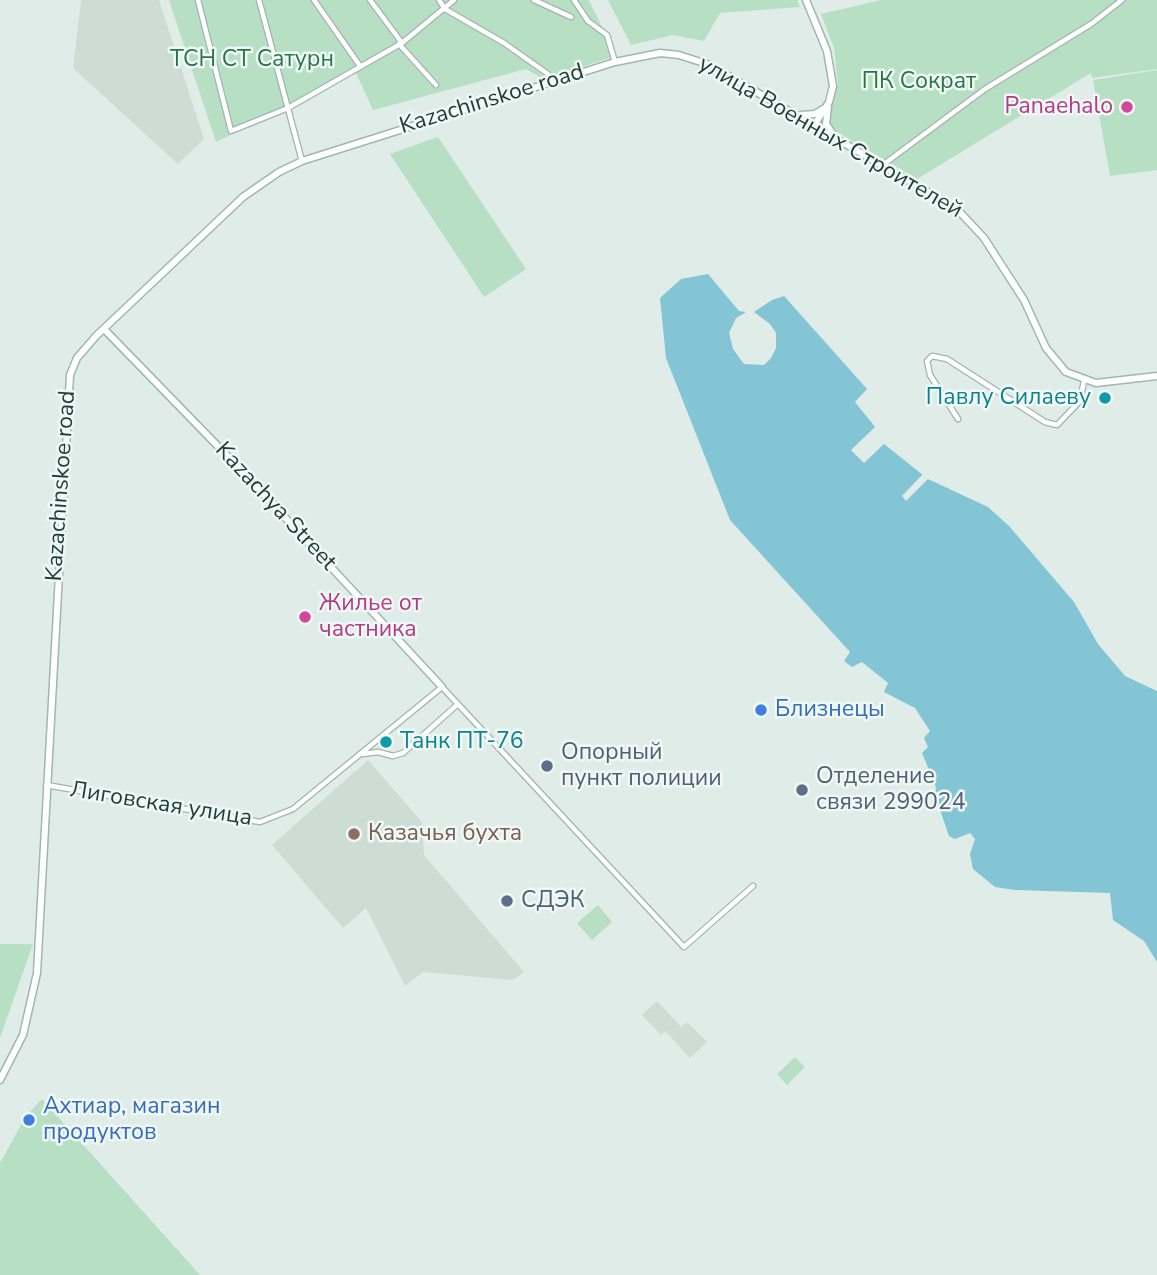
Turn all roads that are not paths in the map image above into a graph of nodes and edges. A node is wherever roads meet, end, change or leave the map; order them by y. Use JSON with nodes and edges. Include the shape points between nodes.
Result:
{"nodes":[{"id":1,"x":198,"y":0,"type":"edge"},
{"id":2,"x":259,"y":0,"type":"edge"},
{"id":3,"x":314,"y":0,"type":"edge"},
{"id":4,"x":370,"y":0,"type":"edge"},
{"id":5,"x":439,"y":0,"type":"edge"},
{"id":6,"x":454,"y":0,"type":"edge"},
{"id":7,"x":534,"y":0,"type":"edge"},
{"id":8,"x":573,"y":0,"type":"edge"},
{"id":9,"x":806,"y":0,"type":"edge"},
{"id":10,"x":1122,"y":0,"type":"edge"},
{"id":11,"x":445,"y":9,"type":"junction"},
{"id":12,"x":571,"y":17,"type":"dead end"},
{"id":13,"x":400,"y":43,"type":"junction"},
{"id":14,"x":615,"y":62,"type":"junction"},
{"id":15,"x":627,"y":62,"type":"joint"},
{"id":16,"x":360,"y":66,"type":"junction"},
{"id":17,"x":551,"y":81,"type":"junction"},
{"id":18,"x":436,"y":85,"type":"dead end"},
{"id":19,"x":829,"y":102,"type":"junction"},
{"id":20,"x":288,"y":108,"type":"junction"},
{"id":21,"x":797,"y":114,"type":"junction"},
{"id":22,"x":815,"y":124,"type":"junction"},
{"id":23,"x":836,"y":136,"type":"junction"},
{"id":24,"x":302,"y":161,"type":"junction"},
{"id":25,"x":884,"y":164,"type":"junction"},
{"id":26,"x":104,"y":330,"type":"junction"},
{"id":27,"x":1157,"y":376,"type":"edge"},
{"id":28,"x":1084,"y":381,"type":"junction"},
{"id":29,"x":958,"y":419,"type":"dead end"},
{"id":30,"x":442,"y":687,"type":"junction"},
{"id":31,"x":458,"y":704,"type":"junction"},
{"id":32,"x":362,"y":754,"type":"junction"},
{"id":33,"x":45,"y":785,"type":"junction"},
{"id":34,"x":753,"y":886,"type":"dead end"},
{"id":35,"x":0,"y":1080,"type":"edge"}],
"edges":[{"from":1,"to":20,"type":"street","via":[[231,131]]},
{"from":2,"to":20,"type":"street"},
{"from":3,"to":16,"type":"street"},
{"from":4,"to":13,"type":"street"},
{"from":5,"to":11,"type":"street"},
{"from":6,"to":11,"type":"street"},
{"from":7,"to":12,"type":"street"},
{"from":8,"to":14,"type":"street","via":[[588,21],[607,35]]},
{"from":9,"to":19,"type":"main road","via":[[829,60],[833,86]]},
{"from":10,"to":25,"type":"street","via":[[985,89]]},
{"from":11,"to":13,"type":"street"},
{"from":11,"to":17,"type":"street","via":[[504,43],[548,74]]},
{"from":13,"to":16,"type":"street"},
{"from":13,"to":18,"type":"street"},
{"from":14,"to":15,"type":"main road","name":"Kazachinskoe road"},
{"from":14,"to":17,"type":"main road","name":"Kazachinskoe road"},
{"from":15,"to":21,"type":"main road","name":"улица Военных Строителей","via":[[660,53],[695,58]]},
{"from":16,"to":20,"type":"street"},
{"from":17,"to":24,"type":"main road","name":"Kazachinskoe road"},
{"from":19,"to":21,"type":"main road","via":[[815,114]]},
{"from":19,"to":22,"type":"main road"},
{"from":19,"to":23,"type":"main road","via":[[826,124]]},
{"from":20,"to":24,"type":"street"},
{"from":21,"to":22,"type":"main road","name":"улица Военных Строителей"},
{"from":22,"to":23,"type":"main road","name":"улица Военных Строителей"},
{"from":23,"to":25,"type":"main road","name":"улица Военных Строителей"},
{"from":24,"to":26,"type":"main road","name":"Kazachinskoe road","via":[[243,197]]},
{"from":25,"to":28,"type":"main road","name":"улица Военных Строителей","via":[[970,220],[1024,300],[1046,348],[1066,372]]},
{"from":26,"to":30,"type":"main road","name":"Kazachya Street"},
{"from":26,"to":33,"type":"main road","name":"Kazachinskoe road","via":[[77,358],[67,395]]},
{"from":27,"to":28,"type":"main road"},
{"from":28,"to":29,"type":"street","via":[[1080,401],[1057,425],[1045,422],[947,359],[932,356],[930,375]]},
{"from":30,"to":31,"type":"street"},
{"from":30,"to":32,"type":"street","name":"Лиговская улица"},
{"from":31,"to":32,"type":"street","via":[[418,741],[393,756]]},
{"from":31,"to":34,"type":"street","via":[[684,947]]},
{"from":32,"to":33,"type":"street","name":"Лиговская улица","via":[[293,809],[260,822]]},
{"from":33,"to":35,"type":"main road","name":"Kazachinskoe road","via":[[37,973],[23,1035]]}]}
